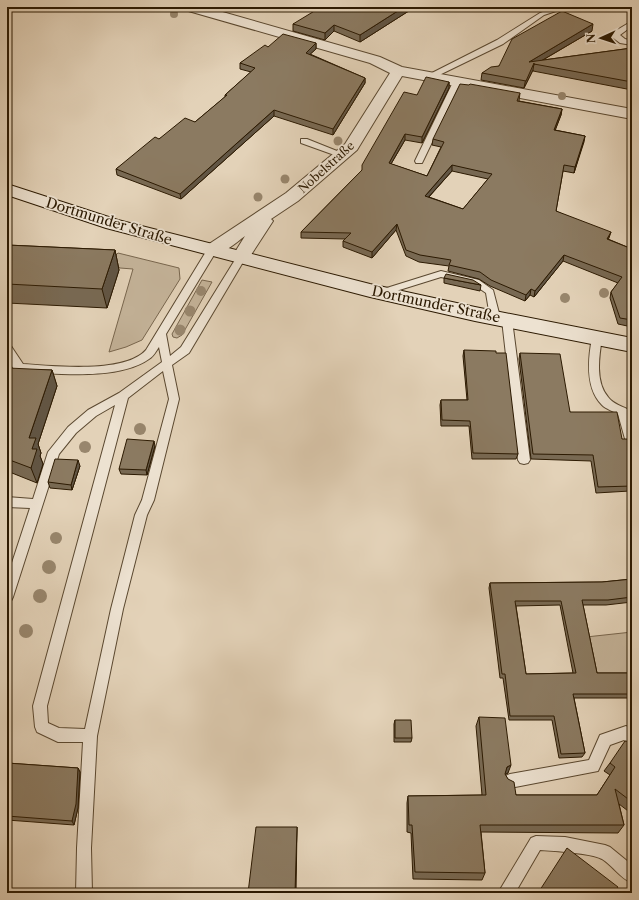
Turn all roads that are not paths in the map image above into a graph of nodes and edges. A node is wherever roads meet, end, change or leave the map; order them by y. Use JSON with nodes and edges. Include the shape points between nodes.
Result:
{"nodes":[{"id":1,"x":190,"y":7,"type":"edge"},
{"id":2,"x":554,"y":10,"type":"dead end"},
{"id":3,"x":632,"y":23,"type":"edge"},
{"id":4,"x":632,"y":43,"type":"edge"},
{"id":5,"x":398,"y":71,"type":"junction"},
{"id":6,"x":428,"y":77,"type":"junction"},
{"id":7,"x":457,"y":82,"type":"junction"},
{"id":8,"x":632,"y":114,"type":"edge"},
{"id":9,"x":304,"y":141,"type":"dead end"},
{"id":10,"x":343,"y":155,"type":"junction"},
{"id":11,"x":419,"y":161,"type":"dead end"},
{"id":12,"x":7,"y":188,"type":"edge"},
{"id":13,"x":270,"y":212,"type":"junction"},
{"id":14,"x":212,"y":250,"type":"junction"},
{"id":15,"x":241,"y":257,"type":"junction"},
{"id":16,"x":380,"y":293,"type":"junction"},
{"id":17,"x":501,"y":319,"type":"junction"},
{"id":18,"x":160,"y":334,"type":"junction"},
{"id":19,"x":597,"y":338,"type":"junction"},
{"id":20,"x":632,"y":345,"type":"edge"},
{"id":21,"x":7,"y":349,"type":"edge"},
{"id":22,"x":166,"y":365,"type":"junction"},
{"id":23,"x":123,"y":396,"type":"junction"},
{"id":24,"x":632,"y":446,"type":"edge"},
{"id":25,"x":524,"y":460,"type":"dead end"},
{"id":26,"x":7,"y":502,"type":"edge"},
{"id":27,"x":36,"y":504,"type":"junction"},
{"id":28,"x":7,"y":597,"type":"edge"},
{"id":29,"x":90,"y":736,"type":"junction"},
{"id":30,"x":632,"y":738,"type":"edge"},
{"id":31,"x":510,"y":781,"type":"edge"},
{"id":32,"x":632,"y":875,"type":"edge"},
{"id":33,"x":84,"y":893,"type":"edge"},
{"id":34,"x":506,"y":893,"type":"edge"}],
"edges":[{"from":1,"to":5,"type":"street","via":[[375,60]]},
{"from":2,"to":6,"type":"lane","via":[[542,14],[500,42]]},
{"from":3,"to":4,"type":"lane","via":[[615,35],[623,41]]},
{"from":5,"to":6,"type":"street"},
{"from":5,"to":10,"type":"street","name":"Nobelstraße","via":[[355,141]]},
{"from":6,"to":7,"type":"street"},
{"from":7,"to":8,"type":"street"},
{"from":7,"to":11,"type":"lane"},
{"from":9,"to":10,"type":"lane"},
{"from":10,"to":13,"type":"street","name":"Nobelstraße"},
{"from":12,"to":14,"type":"street","name":"Dortmunder Straße","via":[[121,227]]},
{"from":13,"to":14,"type":"street","name":"Nobelstraße"},
{"from":13,"to":15,"type":"street","name":"Nobelstraße"},
{"from":14,"to":15,"type":"street","name":"Dortmunder Straße"},
{"from":14,"to":18,"type":"lane"},
{"from":15,"to":16,"type":"street","name":"Dortmunder Straße"},
{"from":15,"to":22,"type":"lane","via":[[185,350]]},
{"from":16,"to":17,"type":"street","name":"Dortmunder Straße"},
{"from":16,"to":17,"type":"lane","via":[[441,274],[476,282],[490,292]]},
{"from":17,"to":19,"type":"street","name":"Dortmunder Straße"},
{"from":17,"to":25,"type":"lane"},
{"from":18,"to":21,"type":"lane","via":[[146,356],[126,366],[108,370],[20,368]]},
{"from":18,"to":22,"type":"lane"},
{"from":19,"to":20,"type":"street","name":"Dortmunder Straße"},
{"from":19,"to":24,"type":"lane","via":[[593,359],[596,380],[605,400],[623,412]]},
{"from":22,"to":23,"type":"lane"},
{"from":22,"to":29,"type":"lane","via":[[174,399],[148,500],[140,515]]},
{"from":23,"to":27,"type":"lane","via":[[92,413],[72,430],[54,452]]},
{"from":23,"to":29,"type":"lane","via":[[40,706],[42,728],[58,736]]},
{"from":26,"to":27,"type":"lane"},
{"from":27,"to":28,"type":"lane"},
{"from":29,"to":33,"type":"lane"},
{"from":30,"to":31,"type":"lane","via":[[626,733],[604,740],[593,766]]},
{"from":32,"to":34,"type":"lane","via":[[605,852],[565,844],[536,842]]}]}
